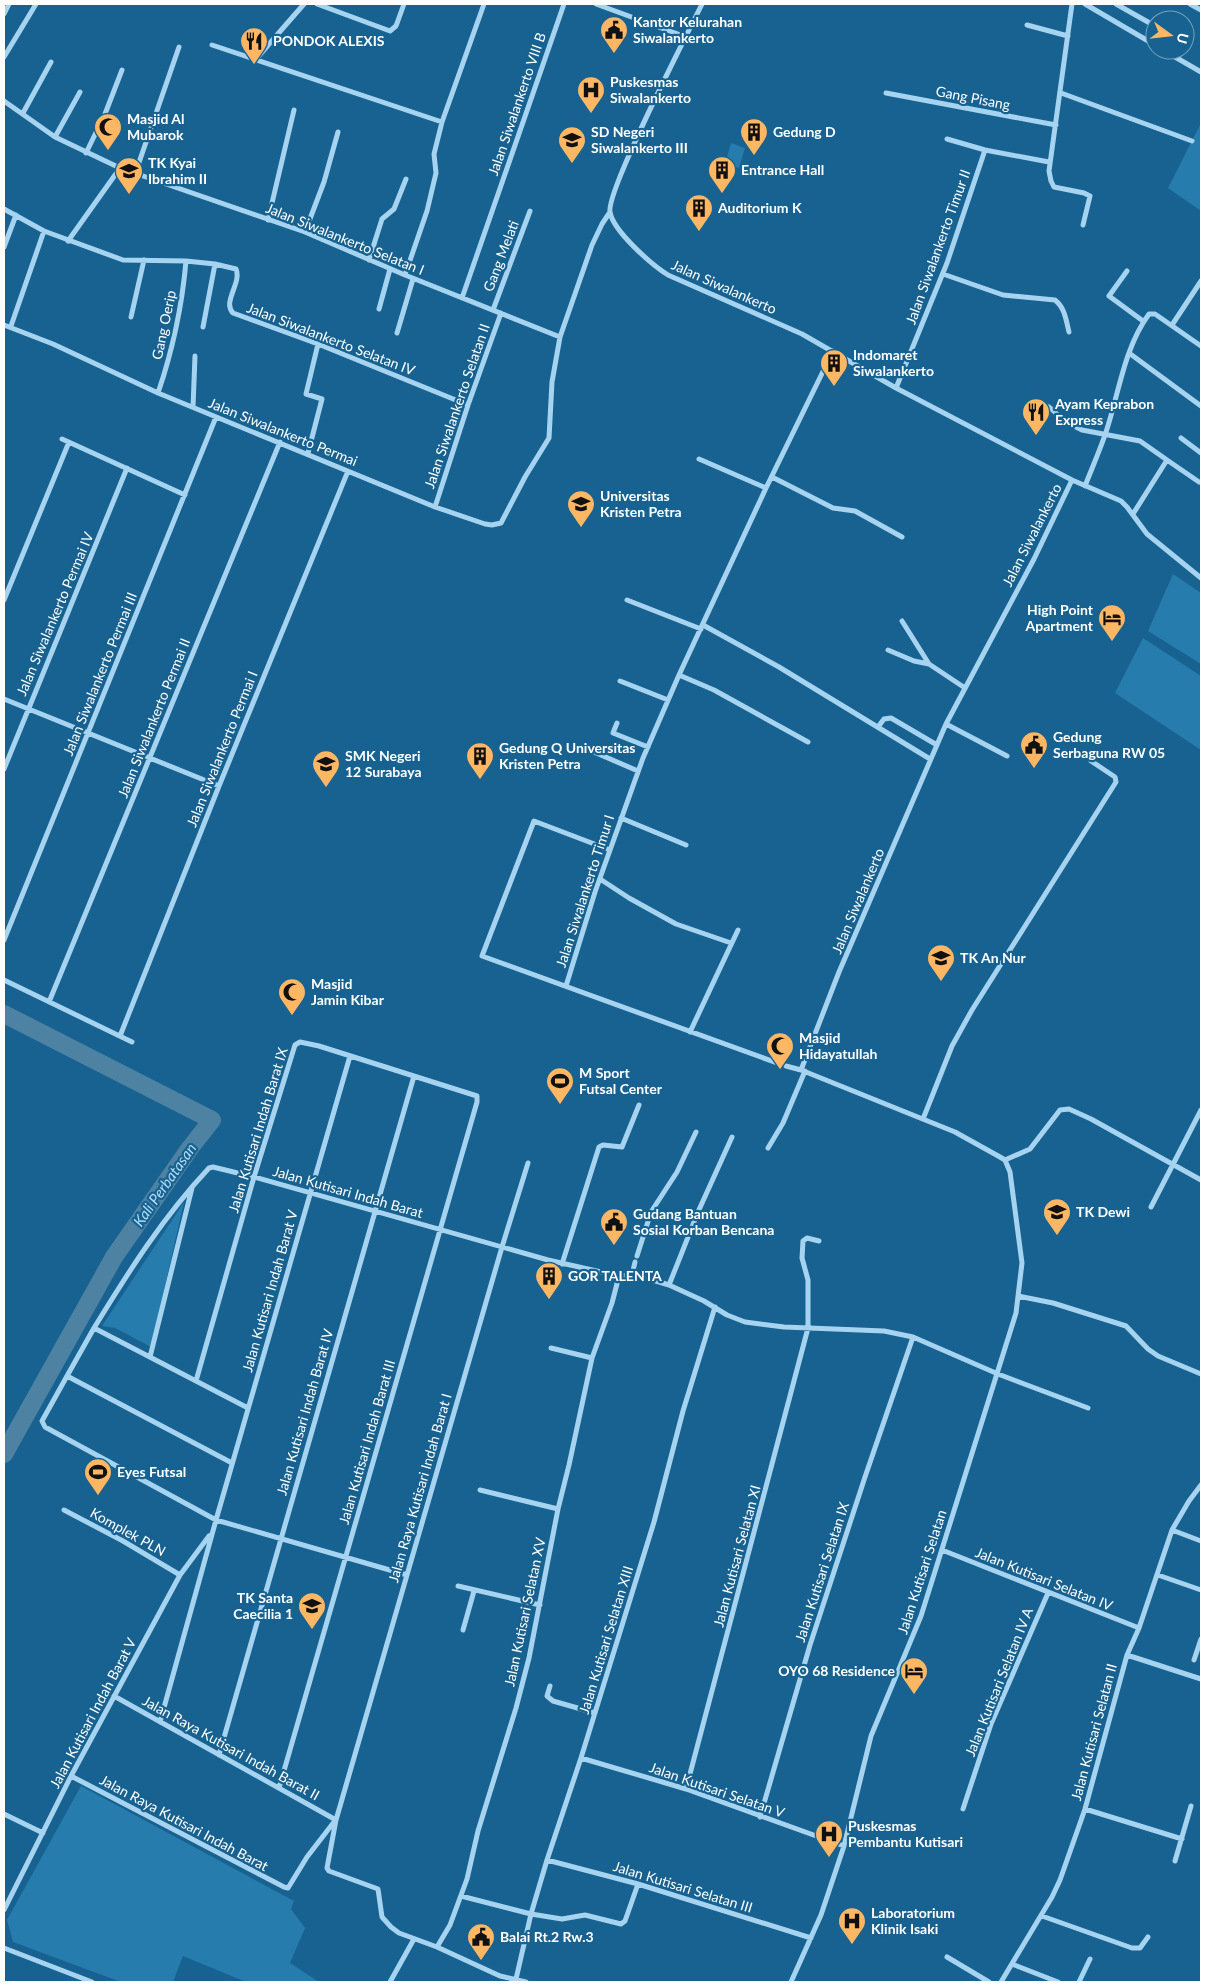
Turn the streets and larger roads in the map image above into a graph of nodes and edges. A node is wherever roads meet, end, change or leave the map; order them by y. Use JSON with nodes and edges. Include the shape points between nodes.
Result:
{"nodes":[{"id":1,"x":9,"y":4,"type":"edge"},
{"id":2,"x":36,"y":4,"type":"edge"},
{"id":3,"x":304,"y":4,"type":"edge"},
{"id":4,"x":317,"y":4,"type":"edge"},
{"id":5,"x":404,"y":4,"type":"edge"},
{"id":6,"x":484,"y":4,"type":"edge"},
{"id":7,"x":564,"y":4,"type":"edge"},
{"id":8,"x":596,"y":4,"type":"edge"},
{"id":9,"x":702,"y":4,"type":"edge"},
{"id":10,"x":1072,"y":4,"type":"edge"},
{"id":11,"x":1085,"y":4,"type":"edge"},
{"id":12,"x":1116,"y":4,"type":"edge"},
{"id":13,"x":1190,"y":4,"type":"edge"},
{"id":14,"x":1201,"y":10,"type":"edge"},
{"id":15,"x":4,"y":14,"type":"edge"},
{"id":16,"x":1145,"y":20,"type":"edge"},
{"id":17,"x":1027,"y":25,"type":"dead end"},
{"id":18,"x":1068,"y":36,"type":"junction"},
{"id":19,"x":686,"y":37,"type":"junction"},
{"id":20,"x":1145,"y":40,"type":"edge"},
{"id":21,"x":212,"y":44,"type":"dead end"},
{"id":22,"x":179,"y":47,"type":"dead end"},
{"id":23,"x":4,"y":57,"type":"edge"},
{"id":24,"x":256,"y":59,"type":"junction"},
{"id":25,"x":1180,"y":60,"type":"edge"},
{"id":26,"x":51,"y":62,"type":"dead end"},
{"id":27,"x":122,"y":70,"type":"dead end"},
{"id":28,"x":1201,"y":72,"type":"edge"},
{"id":29,"x":80,"y":92,"type":"dead end"},
{"id":30,"x":886,"y":93,"type":"dead end"},
{"id":31,"x":1061,"y":93,"type":"junction"},
{"id":32,"x":4,"y":101,"type":"edge"},
{"id":33,"x":294,"y":110,"type":"dead end"},
{"id":34,"x":22,"y":113,"type":"junction"},
{"id":35,"x":442,"y":122,"type":"junction"},
{"id":36,"x":1056,"y":125,"type":"junction"},
{"id":37,"x":338,"y":132,"type":"dead end"},
{"id":38,"x":55,"y":137,"type":"junction"},
{"id":39,"x":947,"y":138,"type":"dead end"},
{"id":40,"x":1192,"y":141,"type":"dead end"},
{"id":41,"x":985,"y":150,"type":"junction"},
{"id":42,"x":86,"y":153,"type":"junction"},
{"id":43,"x":1049,"y":162,"type":"junction"},
{"id":44,"x":120,"y":168,"type":"junction"},
{"id":45,"x":135,"y":174,"type":"junction"},
{"id":46,"x":406,"y":179,"type":"dead end"},
{"id":47,"x":4,"y":209,"type":"edge"},
{"id":48,"x":530,"y":211,"type":"dead end"},
{"id":49,"x":610,"y":212,"type":"junction"},
{"id":50,"x":16,"y":215,"type":"junction"},
{"id":51,"x":268,"y":220,"type":"junction"},
{"id":52,"x":1083,"y":224,"type":"dead end"},
{"id":53,"x":44,"y":231,"type":"junction"},
{"id":54,"x":305,"y":232,"type":"junction"},
{"id":55,"x":68,"y":241,"type":"junction"},
{"id":56,"x":4,"y":247,"type":"edge"},
{"id":57,"x":144,"y":260,"type":"junction"},
{"id":58,"x":369,"y":260,"type":"junction"},
{"id":59,"x":186,"y":261,"type":"junction"},
{"id":60,"x":215,"y":264,"type":"junction"},
{"id":61,"x":390,"y":269,"type":"junction"},
{"id":62,"x":1126,"y":270,"type":"dead end"},
{"id":63,"x":943,"y":274,"type":"junction"},
{"id":64,"x":405,"y":276,"type":"junction"},
{"id":65,"x":412,"y":279,"type":"junction"},
{"id":66,"x":1201,"y":282,"type":"edge"},
{"id":67,"x":462,"y":298,"type":"junction"},
{"id":68,"x":379,"y":308,"type":"dead end"},
{"id":69,"x":493,"y":310,"type":"junction"},
{"id":70,"x":502,"y":313,"type":"junction"},
{"id":71,"x":131,"y":317,"type":"dead end"},
{"id":72,"x":1143,"y":321,"type":"junction"},
{"id":73,"x":4,"y":325,"type":"edge"},
{"id":74,"x":1172,"y":325,"type":"junction"},
{"id":75,"x":11,"y":326,"type":"junction"},
{"id":76,"x":203,"y":327,"type":"dead end"},
{"id":77,"x":1069,"y":332,"type":"dead end"},
{"id":78,"x":397,"y":333,"type":"dead end"},
{"id":79,"x":560,"y":337,"type":"junction"},
{"id":80,"x":318,"y":344,"type":"junction"},
{"id":81,"x":1201,"y":346,"type":"edge"},
{"id":82,"x":833,"y":352,"type":"junction"},
{"id":83,"x":1129,"y":353,"type":"junction"},
{"id":84,"x":195,"y":356,"type":"dead end"},
{"id":85,"x":896,"y":388,"type":"junction"},
{"id":86,"x":158,"y":393,"type":"junction"},
{"id":87,"x":468,"y":406,"type":"junction"},
{"id":88,"x":1201,"y":406,"type":"edge"},
{"id":89,"x":193,"y":407,"type":"junction"},
{"id":90,"x":1050,"y":407,"type":"dead end"},
{"id":91,"x":216,"y":417,"type":"junction"},
{"id":92,"x":1106,"y":434,"type":"junction"},
{"id":93,"x":1181,"y":438,"type":"dead end"},
{"id":94,"x":62,"y":439,"type":"dead end"},
{"id":95,"x":69,"y":442,"type":"junction"},
{"id":96,"x":280,"y":442,"type":"junction"},
{"id":97,"x":308,"y":453,"type":"junction"},
{"id":98,"x":1201,"y":453,"type":"edge"},
{"id":99,"x":699,"y":459,"type":"dead end"},
{"id":100,"x":1167,"y":460,"type":"junction"},
{"id":101,"x":127,"y":468,"type":"junction"},
{"id":102,"x":348,"y":471,"type":"junction"},
{"id":103,"x":772,"y":477,"type":"junction"},
{"id":104,"x":1072,"y":480,"type":"junction"},
{"id":105,"x":1198,"y":482,"type":"dead end"},
{"id":106,"x":1085,"y":486,"type":"junction"},
{"id":107,"x":766,"y":488,"type":"junction"},
{"id":108,"x":185,"y":495,"type":"junction"},
{"id":109,"x":434,"y":507,"type":"junction"},
{"id":110,"x":1133,"y":514,"type":"junction"},
{"id":111,"x":902,"y":537,"type":"dead end"},
{"id":112,"x":1201,"y":578,"type":"edge"},
{"id":113,"x":4,"y":600,"type":"edge"},
{"id":114,"x":627,"y":600,"type":"dead end"},
{"id":115,"x":902,"y":622,"type":"dead end"},
{"id":116,"x":702,"y":627,"type":"junction"},
{"id":117,"x":888,"y":650,"type":"dead end"},
{"id":118,"x":929,"y":664,"type":"junction"},
{"id":119,"x":679,"y":675,"type":"junction"},
{"id":120,"x":620,"y":681,"type":"dead end"},
{"id":121,"x":964,"y":688,"type":"junction"},
{"id":122,"x":4,"y":698,"type":"edge"},
{"id":123,"x":668,"y":700,"type":"junction"},
{"id":124,"x":28,"y":708,"type":"junction"},
{"id":125,"x":617,"y":723,"type":"dead end"},
{"id":126,"x":946,"y":724,"type":"junction"},
{"id":127,"x":878,"y":727,"type":"junction"},
{"id":128,"x":89,"y":732,"type":"junction"},
{"id":129,"x":808,"y":742,"type":"dead end"},
{"id":130,"x":937,"y":744,"type":"junction"},
{"id":131,"x":648,"y":747,"type":"junction"},
{"id":132,"x":594,"y":752,"type":"dead end"},
{"id":133,"x":1006,"y":756,"type":"dead end"},
{"id":134,"x":149,"y":759,"type":"junction"},
{"id":135,"x":930,"y":760,"type":"junction"},
{"id":136,"x":1092,"y":760,"type":"dead end"},
{"id":137,"x":4,"y":768,"type":"edge"},
{"id":138,"x":638,"y":771,"type":"junction"},
{"id":139,"x":219,"y":786,"type":"junction"},
{"id":140,"x":621,"y":818,"type":"junction"},
{"id":141,"x":686,"y":845,"type":"dead end"},
{"id":142,"x":610,"y":850,"type":"junction"},
{"id":143,"x":600,"y":879,"type":"junction"},
{"id":144,"x":738,"y":930,"type":"dead end"},
{"id":145,"x":4,"y":940,"type":"edge"},
{"id":146,"x":731,"y":943,"type":"junction"},
{"id":147,"x":4,"y":980,"type":"edge"},
{"id":148,"x":566,"y":986,"type":"junction"},
{"id":149,"x":49,"y":1002,"type":"junction"},
{"id":150,"x":690,"y":1032,"type":"junction"},
{"id":151,"x":120,"y":1036,"type":"junction"},
{"id":152,"x":132,"y":1042,"type":"dead end"},
{"id":153,"x":350,"y":1056,"type":"junction"},
{"id":154,"x":803,"y":1070,"type":"junction"},
{"id":155,"x":414,"y":1076,"type":"junction"},
{"id":156,"x":477,"y":1102,"type":"joint"},
{"id":157,"x":639,"y":1105,"type":"dead end"},
{"id":158,"x":1201,"y":1110,"type":"edge"},
{"id":159,"x":923,"y":1119,"type":"junction"},
{"id":160,"x":696,"y":1132,"type":"dead end"},
{"id":161,"x":732,"y":1137,"type":"dead end"},
{"id":162,"x":768,"y":1148,"type":"dead end"},
{"id":163,"x":1005,"y":1160,"type":"junction"},
{"id":164,"x":528,"y":1163,"type":"dead end"},
{"id":165,"x":1173,"y":1164,"type":"junction"},
{"id":166,"x":254,"y":1177,"type":"junction"},
{"id":167,"x":1201,"y":1180,"type":"edge"},
{"id":168,"x":193,"y":1185,"type":"junction"},
{"id":169,"x":310,"y":1193,"type":"junction"},
{"id":170,"x":1151,"y":1207,"type":"dead end"},
{"id":171,"x":375,"y":1211,"type":"junction"},
{"id":172,"x":440,"y":1230,"type":"junction"},
{"id":173,"x":819,"y":1241,"type":"dead end"},
{"id":174,"x":502,"y":1247,"type":"junction"},
{"id":175,"x":637,"y":1256,"type":"dead end"},
{"id":176,"x":635,"y":1262,"type":"dead end"},
{"id":177,"x":562,"y":1264,"type":"junction"},
{"id":178,"x":632,"y":1275,"type":"junction"},
{"id":179,"x":619,"y":1276,"type":"junction"},
{"id":180,"x":669,"y":1285,"type":"junction"},
{"id":181,"x":1018,"y":1296,"type":"junction"},
{"id":182,"x":715,"y":1307,"type":"junction"},
{"id":183,"x":94,"y":1328,"type":"junction"},
{"id":184,"x":808,"y":1328,"type":"junction"},
{"id":185,"x":913,"y":1337,"type":"junction"},
{"id":186,"x":551,"y":1348,"type":"dead end"},
{"id":187,"x":150,"y":1357,"type":"junction"},
{"id":188,"x":592,"y":1358,"type":"junction"},
{"id":189,"x":998,"y":1374,"type":"junction"},
{"id":190,"x":1201,"y":1374,"type":"edge"},
{"id":191,"x":67,"y":1376,"type":"junction"},
{"id":192,"x":196,"y":1381,"type":"junction"},
{"id":193,"x":248,"y":1408,"type":"junction"},
{"id":194,"x":1088,"y":1408,"type":"dead end"},
{"id":195,"x":232,"y":1463,"type":"junction"},
{"id":196,"x":1201,"y":1484,"type":"edge"},
{"id":197,"x":480,"y":1490,"type":"dead end"},
{"id":198,"x":558,"y":1509,"type":"junction"},
{"id":199,"x":64,"y":1510,"type":"dead end"},
{"id":200,"x":216,"y":1520,"type":"junction"},
{"id":201,"x":1172,"y":1530,"type":"junction"},
{"id":202,"x":212,"y":1533,"type":"junction"},
{"id":203,"x":281,"y":1539,"type":"junction"},
{"id":204,"x":1201,"y":1541,"type":"edge"},
{"id":205,"x":942,"y":1550,"type":"junction"},
{"id":206,"x":345,"y":1558,"type":"junction"},
{"id":207,"x":180,"y":1575,"type":"junction"},
{"id":208,"x":407,"y":1575,"type":"junction"},
{"id":209,"x":1158,"y":1575,"type":"junction"},
{"id":210,"x":458,"y":1586,"type":"dead end"},
{"id":211,"x":1201,"y":1590,"type":"edge"},
{"id":212,"x":474,"y":1591,"type":"junction"},
{"id":213,"x":1048,"y":1593,"type":"junction"},
{"id":214,"x":540,"y":1605,"type":"junction"},
{"id":215,"x":1139,"y":1628,"type":"junction"},
{"id":216,"x":463,"y":1630,"type":"dead end"},
{"id":217,"x":1201,"y":1639,"type":"edge"},
{"id":218,"x":1127,"y":1654,"type":"junction"},
{"id":219,"x":1194,"y":1660,"type":"dead end"},
{"id":220,"x":1201,"y":1679,"type":"edge"},
{"id":221,"x":550,"y":1686,"type":"dead end"},
{"id":222,"x":114,"y":1696,"type":"junction"},
{"id":223,"x":595,"y":1713,"type":"junction"},
{"id":224,"x":160,"y":1722,"type":"junction"},
{"id":225,"x":219,"y":1755,"type":"junction"},
{"id":226,"x":581,"y":1758,"type":"junction"},
{"id":227,"x":71,"y":1776,"type":"junction"},
{"id":228,"x":279,"y":1788,"type":"junction"},
{"id":229,"x":686,"y":1789,"type":"junction"},
{"id":230,"x":1191,"y":1806,"type":"dead end"},
{"id":231,"x":963,"y":1809,"type":"dead end"},
{"id":232,"x":1085,"y":1809,"type":"junction"},
{"id":233,"x":4,"y":1814,"type":"edge"},
{"id":234,"x":760,"y":1817,"type":"junction"},
{"id":235,"x":336,"y":1820,"type":"junction"},
{"id":236,"x":43,"y":1832,"type":"junction"},
{"id":237,"x":1182,"y":1839,"type":"junction"},
{"id":238,"x":844,"y":1846,"type":"junction"},
{"id":239,"x":547,"y":1860,"type":"junction"},
{"id":240,"x":1175,"y":1861,"type":"dead end"},
{"id":241,"x":638,"y":1884,"type":"junction"},
{"id":242,"x":461,"y":1896,"type":"junction"},
{"id":243,"x":4,"y":1910,"type":"edge"},
{"id":244,"x":531,"y":1914,"type":"junction"},
{"id":245,"x":1042,"y":1916,"type":"junction"},
{"id":246,"x":1148,"y":1937,"type":"dead end"},
{"id":247,"x":811,"y":1938,"type":"junction"},
{"id":248,"x":414,"y":1939,"type":"junction"},
{"id":249,"x":437,"y":1947,"type":"junction"},
{"id":250,"x":4,"y":1948,"type":"edge"},
{"id":251,"x":947,"y":1958,"type":"dead end"},
{"id":252,"x":1090,"y":1959,"type":"dead end"},
{"id":253,"x":1012,"y":1964,"type":"junction"},
{"id":254,"x":500,"y":1976,"type":"junction"},
{"id":255,"x":516,"y":1979,"type":"junction"},
{"id":256,"x":92,"y":1982,"type":"edge"},
{"id":257,"x":390,"y":1982,"type":"edge"},
{"id":258,"x":497,"y":1982,"type":"edge"},
{"id":259,"x":526,"y":1982,"type":"edge"},
{"id":260,"x":791,"y":1982,"type":"edge"},
{"id":261,"x":989,"y":1982,"type":"edge"},
{"id":262,"x":1001,"y":1982,"type":"edge"},
{"id":263,"x":1058,"y":1982,"type":"edge"},
{"id":264,"x":1079,"y":1982,"type":"edge"}],
"edges":[{"from":1,"to":15,"type":"street"},
{"from":2,"to":23,"type":"street"},
{"from":3,"to":24,"type":"street"},
{"from":4,"to":5,"type":"street","via":[[390,31],[396,26]]},
{"from":6,"to":35,"type":"street"},
{"from":7,"to":67,"type":"street","name":"Jalan Siwalankerto VIII B"},
{"from":8,"to":19,"type":"street"},
{"from":9,"to":19,"type":"street"},
{"from":10,"to":18,"type":"street"},
{"from":11,"to":20,"type":"street"},
{"from":12,"to":16,"type":"street"},
{"from":13,"to":14,"type":"street"},
{"from":17,"to":18,"type":"street"},
{"from":18,"to":31,"type":"street"},
{"from":19,"to":49,"type":"street","via":[[624,167],[610,200]]},
{"from":21,"to":24,"type":"street"},
{"from":22,"to":45,"type":"street"},
{"from":24,"to":35,"type":"street"},
{"from":25,"to":28,"type":"street"},
{"from":26,"to":34,"type":"street"},
{"from":27,"to":42,"type":"street"},
{"from":29,"to":38,"type":"street"},
{"from":30,"to":36,"type":"street","name":"Gang Pisang"},
{"from":31,"to":36,"type":"street"},
{"from":31,"to":40,"type":"street"},
{"from":32,"to":34,"type":"street","name":"Jalan Siwalankerto Selatan I"},
{"from":33,"to":51,"type":"street"},
{"from":34,"to":38,"type":"street","name":"Jalan Siwalankerto Selatan I"},
{"from":35,"to":64,"type":"street","via":[[434,154],[436,173],[425,221]]},
{"from":36,"to":43,"type":"street"},
{"from":37,"to":54,"type":"street"},
{"from":38,"to":42,"type":"street","name":"Jalan Siwalankerto Selatan I"},
{"from":39,"to":41,"type":"street"},
{"from":41,"to":43,"type":"street"},
{"from":41,"to":63,"type":"street","name":"Jalan Siwalankerto Timur II"},
{"from":42,"to":44,"type":"street","name":"Jalan Siwalankerto Selatan I"},
{"from":43,"to":52,"type":"street","via":[[1054,187],[1088,194],[1090,198]]},
{"from":44,"to":45,"type":"street","name":"Jalan Siwalankerto Selatan I"},
{"from":44,"to":55,"type":"street"},
{"from":45,"to":51,"type":"street","name":"Jalan Siwalankerto Selatan I"},
{"from":46,"to":58,"type":"street","via":[[394,209],[382,219]]},
{"from":47,"to":50,"type":"street","name":"Jalan Siwalankerto Selatan IV"},
{"from":48,"to":69,"type":"street","name":"Gang Melati"},
{"from":49,"to":79,"type":"street","via":[[592,245]]},
{"from":49,"to":82,"type":"street","name":"Jalan Siwalankerto","via":[[618,229],[657,268],[802,334]]},
{"from":50,"to":53,"type":"street","name":"Jalan Siwalankerto Selatan IV"},
{"from":50,"to":56,"type":"street"},
{"from":51,"to":54,"type":"street","name":"Jalan Siwalankerto Selatan I"},
{"from":53,"to":55,"type":"street","name":"Jalan Siwalankerto Selatan IV"},
{"from":53,"to":75,"type":"street"},
{"from":54,"to":58,"type":"street","name":"Jalan Siwalankerto Selatan I"},
{"from":55,"to":57,"type":"street","name":"Jalan Siwalankerto Selatan IV","via":[[123,260]]},
{"from":57,"to":59,"type":"street","name":"Jalan Siwalankerto Selatan IV"},
{"from":57,"to":71,"type":"street"},
{"from":58,"to":61,"type":"street","name":"Jalan Siwalankerto Selatan I"},
{"from":59,"to":60,"type":"street","name":"Jalan Siwalankerto Selatan IV"},
{"from":59,"to":86,"type":"street","name":"Gang Oerip","via":[[180,315]]},
{"from":60,"to":76,"type":"street"},
{"from":60,"to":80,"type":"street","name":"Jalan Siwalankerto Selatan IV","via":[[238,272],[230,305],[233,313]]},
{"from":61,"to":64,"type":"street","name":"Jalan Siwalankerto Selatan I"},
{"from":61,"to":68,"type":"street"},
{"from":62,"to":72,"type":"street","via":[[1109,296]]},
{"from":63,"to":77,"type":"street","via":[[1004,295],[1055,300],[1064,311]]},
{"from":63,"to":85,"type":"street","name":"Jalan Siwalankerto Timur II"},
{"from":64,"to":65,"type":"street","name":"Jalan Siwalankerto Selatan I"},
{"from":65,"to":67,"type":"street","name":"Jalan Siwalankerto Selatan I"},
{"from":65,"to":78,"type":"street"},
{"from":66,"to":74,"type":"street"},
{"from":67,"to":69,"type":"street","name":"Jalan Siwalankerto Selatan I"},
{"from":69,"to":70,"type":"street","name":"Jalan Siwalankerto Selatan I"},
{"from":70,"to":79,"type":"street","name":"Jalan Siwalankerto Selatan I"},
{"from":70,"to":87,"type":"street","name":"Jalan Siwalankerto Selatan II"},
{"from":72,"to":74,"type":"street","via":[[1153,313]]},
{"from":72,"to":83,"type":"street"},
{"from":73,"to":75,"type":"street","name":"Jalan Siwalankerto Permai"},
{"from":74,"to":81,"type":"street"},
{"from":75,"to":86,"type":"street","name":"Jalan Siwalankerto Permai"},
{"from":79,"to":109,"type":"street","name":"Jalan Siwalankerto Permai","via":[[552,382],[549,438],[501,523],[485,524]]},
{"from":80,"to":87,"type":"street","name":"Jalan Siwalankerto Selatan IV"},
{"from":80,"to":97,"type":"street","via":[[306,394],[322,399]]},
{"from":82,"to":85,"type":"street","name":"Jalan Siwalankerto"},
{"from":82,"to":103,"type":"street","name":"Jalan Siwalankerto Timur I"},
{"from":83,"to":88,"type":"street"},
{"from":83,"to":92,"type":"street"},
{"from":84,"to":89,"type":"street"},
{"from":85,"to":104,"type":"street","name":"Jalan Siwalankerto"},
{"from":86,"to":89,"type":"street","name":"Jalan Siwalankerto Permai"},
{"from":87,"to":109,"type":"street","name":"Jalan Siwalankerto Selatan II"},
{"from":89,"to":91,"type":"street","name":"Jalan Siwalankerto Permai"},
{"from":90,"to":92,"type":"street","via":[[1073,427]]},
{"from":91,"to":96,"type":"street","name":"Jalan Siwalankerto Permai"},
{"from":91,"to":108,"type":"street","name":"Jalan Siwalankerto Permai III"},
{"from":92,"to":100,"type":"street","via":[[1140,441]]},
{"from":92,"to":106,"type":"street"},
{"from":93,"to":98,"type":"street"},
{"from":94,"to":95,"type":"street"},
{"from":95,"to":101,"type":"street"},
{"from":95,"to":113,"type":"street"},
{"from":96,"to":97,"type":"street","name":"Jalan Siwalankerto Permai"},
{"from":96,"to":134,"type":"street","name":"Jalan Siwalankerto Permai II"},
{"from":97,"to":102,"type":"street","name":"Jalan Siwalankerto Permai"},
{"from":99,"to":107,"type":"street"},
{"from":100,"to":105,"type":"street"},
{"from":100,"to":110,"type":"street"},
{"from":101,"to":108,"type":"street"},
{"from":101,"to":124,"type":"street","name":"Jalan Siwalankerto Permai IV"},
{"from":102,"to":109,"type":"street","name":"Jalan Siwalankerto Permai"},
{"from":102,"to":139,"type":"street","name":"Jalan Siwalankerto Permai I"},
{"from":103,"to":107,"type":"street","name":"Jalan Siwalankerto Timur I"},
{"from":103,"to":111,"type":"street","via":[[833,508],[855,511]]},
{"from":104,"to":106,"type":"street"},
{"from":104,"to":121,"type":"street","name":"Jalan Siwalankerto","via":[[1034,560]]},
{"from":106,"to":110,"type":"street","via":[[1121,502]]},
{"from":107,"to":116,"type":"street","name":"Jalan Siwalankerto Timur I"},
{"from":108,"to":128,"type":"street","name":"Jalan Siwalankerto Permai III"},
{"from":110,"to":112,"type":"street","via":[[1147,534]]},
{"from":114,"to":116,"type":"street"},
{"from":115,"to":118,"type":"street"},
{"from":116,"to":119,"type":"street","name":"Jalan Siwalankerto Timur I"},
{"from":116,"to":127,"type":"street","via":[[779,667]]},
{"from":117,"to":118,"type":"street"},
{"from":118,"to":121,"type":"street"},
{"from":119,"to":123,"type":"street","name":"Jalan Siwalankerto Timur I"},
{"from":119,"to":129,"type":"street","via":[[714,690]]},
{"from":120,"to":123,"type":"street"},
{"from":121,"to":126,"type":"street","name":"Jalan Siwalankerto"},
{"from":122,"to":124,"type":"street"},
{"from":123,"to":131,"type":"street","name":"Jalan Siwalankerto Timur I"},
{"from":124,"to":128,"type":"street"},
{"from":124,"to":137,"type":"street","name":"Jalan Siwalankerto Permai IV"},
{"from":125,"to":131,"type":"street","via":[[613,732]]},
{"from":126,"to":130,"type":"street","name":"Jalan Siwalankerto"},
{"from":126,"to":133,"type":"street"},
{"from":127,"to":130,"type":"street","via":[[884,719],[891,718]]},
{"from":127,"to":135,"type":"street"},
{"from":128,"to":134,"type":"street"},
{"from":128,"to":145,"type":"street","name":"Jalan Siwalankerto Permai III"},
{"from":130,"to":135,"type":"street","name":"Jalan Siwalankerto"},
{"from":131,"to":138,"type":"street","name":"Jalan Siwalankerto Timur I"},
{"from":132,"to":138,"type":"street"},
{"from":134,"to":139,"type":"street"},
{"from":134,"to":149,"type":"street","name":"Jalan Siwalankerto Permai II"},
{"from":135,"to":154,"type":"street","name":"Jalan Siwalankerto","via":[[836,981]]},
{"from":136,"to":159,"type":"street","via":[[1115,777],[1116,782],[972,1010],[952,1046]]},
{"from":138,"to":140,"type":"street","name":"Jalan Siwalankerto Timur I"},
{"from":139,"to":151,"type":"street","name":"Jalan Siwalankerto Permai I"},
{"from":140,"to":141,"type":"street"},
{"from":140,"to":142,"type":"street","name":"Jalan Siwalankerto Timur I"},
{"from":142,"to":143,"type":"street","name":"Jalan Siwalankerto Timur I"},
{"from":142,"to":148,"type":"street","via":[[534,821],[482,954]]},
{"from":143,"to":146,"type":"street","via":[[669,920]]},
{"from":143,"to":148,"type":"street","name":"Jalan Siwalankerto Timur I"},
{"from":144,"to":146,"type":"street"},
{"from":146,"to":150,"type":"street"},
{"from":147,"to":149,"type":"street"},
{"from":148,"to":150,"type":"street","name":"Jalan Siwalankerto Timur I"},
{"from":149,"to":151,"type":"street"},
{"from":150,"to":154,"type":"street","name":"Jalan Siwalankerto Timur I"},
{"from":151,"to":152,"type":"street"},
{"from":153,"to":155,"type":"street","name":"Jalan Kutisari Indah Barat IX"},
{"from":153,"to":166,"type":"street","name":"Jalan Kutisari Indah Barat IX","via":[[306,1043],[300,1042],[295,1046]]},
{"from":153,"to":169,"type":"street","name":"Jalan Kutisari Indah Barat V"},
{"from":154,"to":159,"type":"street"},
{"from":154,"to":162,"type":"street","name":"Jalan Siwalankerto","via":[[783,1123]]},
{"from":155,"to":156,"type":"street","name":"Jalan Kutisari Indah Barat IX","via":[[474,1094]]},
{"from":155,"to":171,"type":"street","name":"Jalan Kutisari Indah Barat IV"},
{"from":156,"to":172,"type":"street","name":"Jalan Kutisari Indah Barat III"},
{"from":157,"to":177,"type":"street","via":[[622,1147],[599,1147]]},
{"from":158,"to":165,"type":"street"},
{"from":159,"to":163,"type":"street","via":[[987,1148]]},
{"from":160,"to":175,"type":"street","via":[[677,1172],[651,1212]]},
{"from":161,"to":180,"type":"street"},
{"from":163,"to":165,"type":"street","via":[[1030,1149],[1057,1114],[1065,1109],[1091,1119]]},
{"from":163,"to":181,"type":"street","name":"Jalan Kutisari Selatan","via":[[1010,1172],[1022,1263]]},
{"from":164,"to":174,"type":"street","name":"Jalan Raya Kutisari Indah Barat I"},
{"from":165,"to":167,"type":"street"},
{"from":165,"to":170,"type":"street"},
{"from":166,"to":168,"type":"street","name":"Jalan Kutisari Indah Barat","via":[[210,1167]]},
{"from":166,"to":169,"type":"street","name":"Jalan Kutisari Indah Barat"},
{"from":166,"to":192,"type":"street","name":"Jalan Kutisari Indah Barat IX"},
{"from":168,"to":183,"type":"street","name":"Jalan Kutisari Indah Barat","via":[[138,1256]]},
{"from":168,"to":187,"type":"street"},
{"from":169,"to":171,"type":"street","name":"Jalan Kutisari Indah Barat"},
{"from":169,"to":193,"type":"street","name":"Jalan Kutisari Indah Barat V"},
{"from":171,"to":172,"type":"street","name":"Jalan Kutisari Indah Barat"},
{"from":171,"to":203,"type":"street","name":"Jalan Kutisari Indah Barat IV"},
{"from":172,"to":174,"type":"street"},
{"from":172,"to":206,"type":"street","name":"Jalan Kutisari Indah Barat III"},
{"from":173,"to":184,"type":"street","name":"Jalan Kutisari Selatan XI","via":[[807,1238],[802,1244],[808,1280]]},
{"from":174,"to":177,"type":"street"},
{"from":174,"to":208,"type":"street","name":"Jalan Raya Kutisari Indah Barat I"},
{"from":176,"to":178,"type":"street"},
{"from":177,"to":179,"type":"street"},
{"from":178,"to":179,"type":"street"},
{"from":178,"to":180,"type":"street"},
{"from":179,"to":188,"type":"street","name":"Jalan Kutisari Selatan XV"},
{"from":180,"to":182,"type":"street"},
{"from":181,"to":189,"type":"street","name":"Jalan Kutisari Selatan"},
{"from":181,"to":190,"type":"street","via":[[1053,1303],[1126,1326],[1158,1356]]},
{"from":182,"to":184,"type":"street","via":[[745,1322]]},
{"from":182,"to":223,"type":"street","name":"Jalan Kutisari Selatan XIII"},
{"from":183,"to":187,"type":"street"},
{"from":183,"to":191,"type":"street","name":"Jalan Kutisari Indah Barat"},
{"from":184,"to":185,"type":"street","via":[[877,1330]]},
{"from":184,"to":229,"type":"street","name":"Jalan Kutisari Selatan XI"},
{"from":185,"to":189,"type":"street"},
{"from":185,"to":234,"type":"street","name":"Jalan Kutisari Selatan IX","via":[[810,1646]]},
{"from":186,"to":188,"type":"street"},
{"from":187,"to":192,"type":"street"},
{"from":188,"to":198,"type":"street","name":"Jalan Kutisari Selatan XV"},
{"from":189,"to":194,"type":"street"},
{"from":189,"to":205,"type":"street","name":"Jalan Kutisari Selatan"},
{"from":191,"to":195,"type":"street"},
{"from":191,"to":200,"type":"street","name":"Jalan Kutisari Indah Barat","via":[[43,1419],[45,1427]]},
{"from":192,"to":193,"type":"street"},
{"from":193,"to":195,"type":"street","name":"Jalan Kutisari Indah Barat V"},
{"from":195,"to":200,"type":"street","name":"Jalan Kutisari Indah Barat V"},
{"from":196,"to":201,"type":"street","name":"Jalan Kutisari Selatan II"},
{"from":197,"to":198,"type":"street"},
{"from":198,"to":214,"type":"street","name":"Jalan Kutisari Selatan XV"},
{"from":199,"to":207,"type":"street","name":"Komplek PLN"},
{"from":200,"to":202,"type":"street","name":"Jalan Kutisari Indah Barat V"},
{"from":200,"to":203,"type":"street"},
{"from":201,"to":204,"type":"street"},
{"from":201,"to":209,"type":"street","name":"Jalan Kutisari Selatan II"},
{"from":202,"to":207,"type":"street","name":"Jalan Kutisari Indah Barat V"},
{"from":202,"to":224,"type":"street","name":"Jalan Kutisari Indah Barat V"},
{"from":203,"to":206,"type":"street"},
{"from":203,"to":225,"type":"street","name":"Jalan Kutisari Indah Barat IV"},
{"from":205,"to":213,"type":"street","name":"Jalan Kutisari Selatan IV"},
{"from":205,"to":238,"type":"street","name":"Jalan Kutisari Selatan","via":[[913,1638],[871,1736]]},
{"from":206,"to":208,"type":"street"},
{"from":206,"to":228,"type":"street","name":"Jalan Kutisari Indah Barat III"},
{"from":207,"to":222,"type":"street","name":"Jalan Kutisari Indah Barat V"},
{"from":208,"to":235,"type":"street","name":"Jalan Raya Kutisari Indah Barat I"},
{"from":209,"to":211,"type":"street"},
{"from":209,"to":215,"type":"street","name":"Jalan Kutisari Selatan II"},
{"from":210,"to":212,"type":"street"},
{"from":212,"to":214,"type":"street"},
{"from":212,"to":216,"type":"street"},
{"from":213,"to":215,"type":"street","name":"Jalan Kutisari Selatan IV"},
{"from":213,"to":231,"type":"street","name":"Jalan Kutisari Selatan IV A","via":[[991,1724]]},
{"from":214,"to":242,"type":"street","name":"Jalan Kutisari Selatan XV","via":[[516,1708]]},
{"from":215,"to":218,"type":"street","name":"Jalan Kutisari Selatan II"},
{"from":217,"to":219,"type":"street"},
{"from":218,"to":220,"type":"street"},
{"from":218,"to":232,"type":"street","name":"Jalan Kutisari Selatan II"},
{"from":221,"to":223,"type":"street","via":[[548,1696],[552,1701]]},
{"from":222,"to":224,"type":"street","name":"Jalan Raya Kutisari Indah Barat II"},
{"from":222,"to":227,"type":"street","name":"Jalan Kutisari Indah Barat V"},
{"from":223,"to":226,"type":"street","name":"Jalan Kutisari Selatan XIII"},
{"from":224,"to":225,"type":"street","name":"Jalan Raya Kutisari Indah Barat II"},
{"from":225,"to":228,"type":"street","name":"Jalan Raya Kutisari Indah Barat II"},
{"from":226,"to":229,"type":"street","name":"Jalan Kutisari Selatan V"},
{"from":226,"to":239,"type":"street","name":"Jalan Kutisari Selatan XIII"},
{"from":227,"to":235,"type":"street","name":"Jalan Raya Kutisari Indah Barat","via":[[288,1888]]},
{"from":227,"to":236,"type":"street","name":"Jalan Kutisari Indah Barat V"},
{"from":228,"to":235,"type":"street","name":"Jalan Raya Kutisari Indah Barat II"},
{"from":229,"to":234,"type":"street","name":"Jalan Kutisari Selatan V"},
{"from":230,"to":237,"type":"street"},
{"from":232,"to":237,"type":"street"},
{"from":232,"to":245,"type":"street","name":"Jalan Kutisari Selatan II","via":[[1060,1880]]},
{"from":233,"to":236,"type":"street"},
{"from":234,"to":238,"type":"street","name":"Jalan Kutisari Selatan V"},
{"from":235,"to":248,"type":"street","name":"Jalan Raya Kutisari Indah Barat I","via":[[327,1870],[378,1889],[381,1912],[386,1922],[399,1933]]},
{"from":236,"to":243,"type":"street","name":"Jalan Kutisari Indah Barat V"},
{"from":237,"to":240,"type":"street"},
{"from":238,"to":247,"type":"street","name":"Jalan Kutisari Selatan"},
{"from":239,"to":241,"type":"street","name":"Jalan Kutisari Selatan III"},
{"from":239,"to":244,"type":"street","name":"Jalan Kutisari Selatan XIII"},
{"from":241,"to":244,"type":"street","via":[[625,1921],[621,1924],[585,1914],[562,1919]]},
{"from":241,"to":247,"type":"street","name":"Jalan Kutisari Selatan III"},
{"from":242,"to":244,"type":"street"},
{"from":242,"to":249,"type":"street","name":"Jalan Kutisari Selatan XV"},
{"from":244,"to":255,"type":"street","name":"Jalan Kutisari Selatan XIII"},
{"from":245,"to":246,"type":"street","via":[[1136,1949]]},
{"from":245,"to":253,"type":"street","name":"Jalan Kutisari Selatan II"},
{"from":247,"to":260,"type":"street","name":"Jalan Kutisari Selatan"},
{"from":248,"to":249,"type":"street"},
{"from":248,"to":257,"type":"street"},
{"from":249,"to":254,"type":"street"},
{"from":250,"to":256,"type":"street"},
{"from":251,"to":261,"type":"street"},
{"from":252,"to":264,"type":"street"},
{"from":253,"to":262,"type":"street","name":"Jalan Kutisari Selatan II"},
{"from":253,"to":263,"type":"street"},
{"from":254,"to":255,"type":"street"},
{"from":254,"to":258,"type":"street"},
{"from":255,"to":259,"type":"street"}]}
